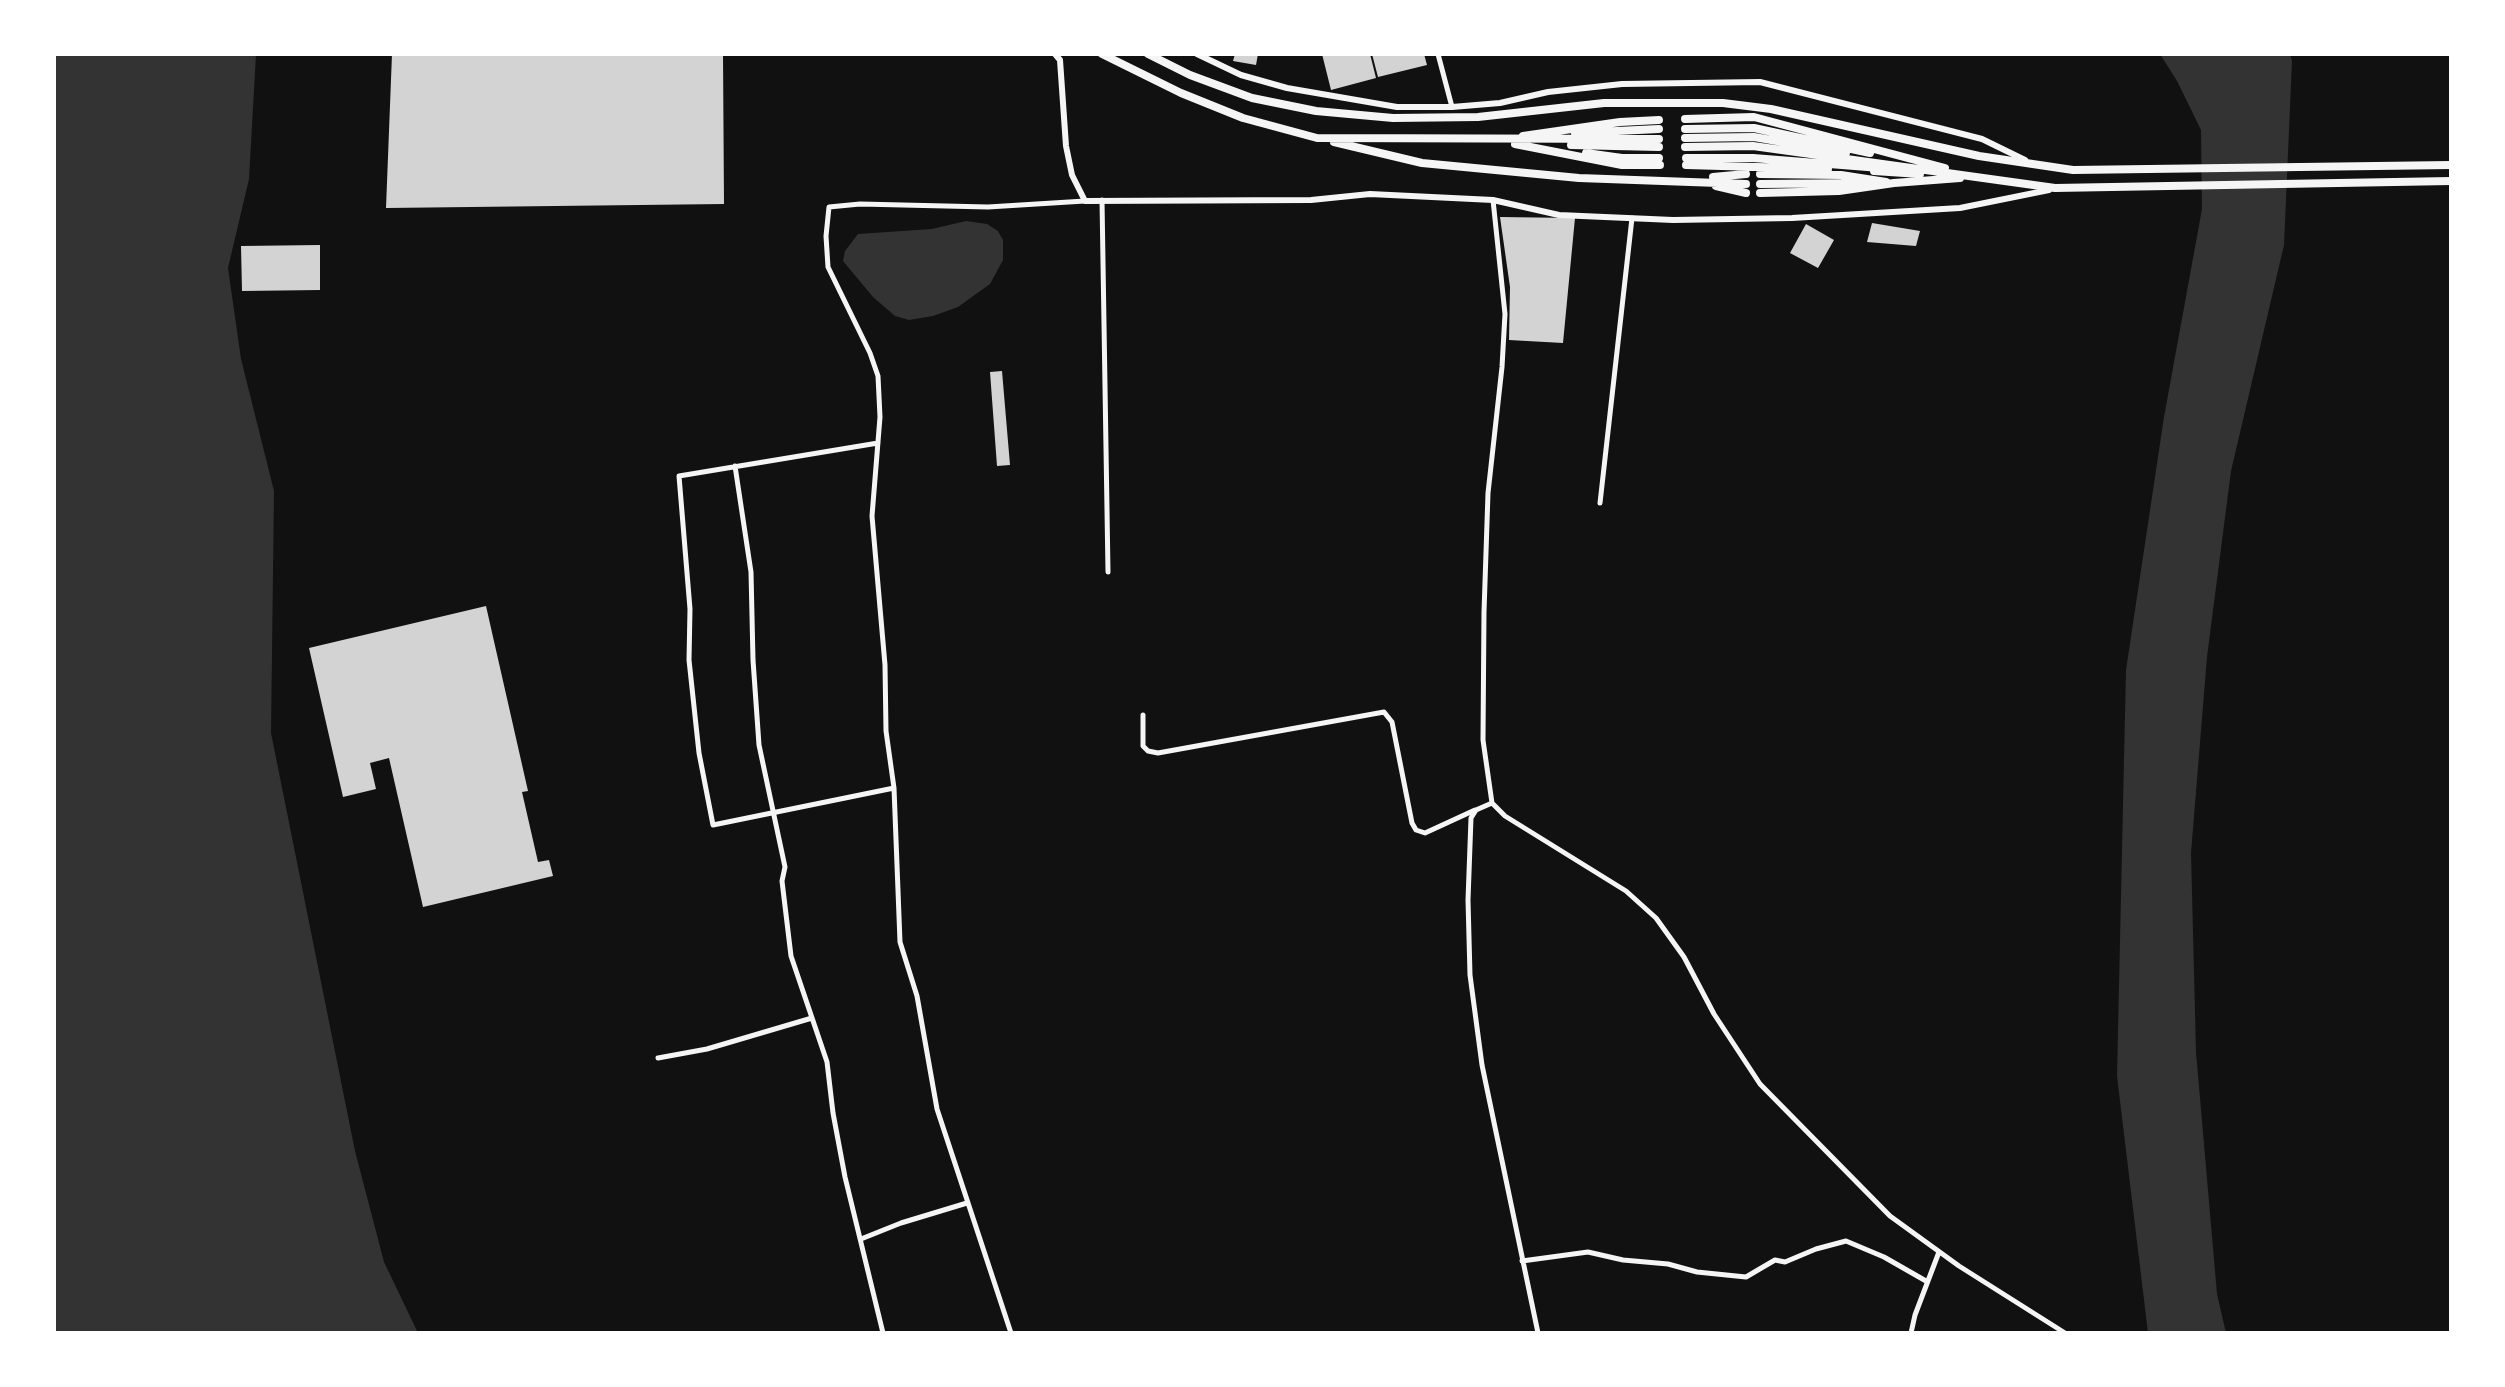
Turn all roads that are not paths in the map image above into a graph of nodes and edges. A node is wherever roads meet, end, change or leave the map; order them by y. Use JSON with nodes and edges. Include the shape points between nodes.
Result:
{"nodes":[{"id":1,"x":1055,"y":54,"type":"edge"},
{"id":2,"x":1102,"y":54,"type":"edge"},
{"id":3,"x":1148,"y":54,"type":"edge"},
{"id":4,"x":1197,"y":54,"type":"edge"},
{"id":5,"x":1438,"y":54,"type":"edge"},
{"id":6,"x":1452,"y":107,"type":"junction"},
{"id":7,"x":1317,"y":138,"type":"junction"},
{"id":8,"x":1495,"y":140,"type":"junction"},
{"id":9,"x":1660,"y":162,"type":"dead end"},
{"id":10,"x":1686,"y":162,"type":"dead end"},
{"id":11,"x":2036,"y":165,"type":"junction"},
{"id":12,"x":2451,"y":165,"type":"edge"},
{"id":13,"x":1760,"y":174,"type":"dead end"},
{"id":14,"x":1977,"y":176,"type":"junction"},
{"id":15,"x":1689,"y":180,"type":"junction"},
{"id":16,"x":2451,"y":181,"type":"edge"},
{"id":17,"x":1894,"y":183,"type":"junction"},
{"id":18,"x":1760,"y":188,"type":"dead end"},
{"id":19,"x":2055,"y":188,"type":"junction"},
{"id":20,"x":1102,"y":200,"type":"junction"},
{"id":21,"x":1493,"y":200,"type":"junction"},
{"id":22,"x":1085,"y":201,"type":"junction"},
{"id":23,"x":1632,"y":218,"type":"junction"},
{"id":24,"x":878,"y":443,"type":"junction"},
{"id":25,"x":735,"y":466,"type":"junction"},
{"id":26,"x":1600,"y":503,"type":"dead end"},
{"id":27,"x":1108,"y":572,"type":"dead end"},
{"id":28,"x":1143,"y":715,"type":"dead end"},
{"id":29,"x":894,"y":788,"type":"junction"},
{"id":30,"x":1492,"y":803,"type":"junction"},
{"id":31,"x":1476,"y":810,"type":"junction"},
{"id":32,"x":773,"y":813,"type":"junction"},
{"id":33,"x":812,"y":1018,"type":"junction"},
{"id":34,"x":658,"y":1058,"type":"dead end"},
{"id":35,"x":967,"y":1203,"type":"junction"},
{"id":36,"x":861,"y":1239,"type":"junction"},
{"id":37,"x":1939,"y":1252,"type":"junction"},
{"id":38,"x":1522,"y":1261,"type":"junction"},
{"id":39,"x":1926,"y":1281,"type":"junction"},
{"id":40,"x":883,"y":1333,"type":"edge"},
{"id":41,"x":1011,"y":1333,"type":"edge"},
{"id":42,"x":1538,"y":1333,"type":"edge"},
{"id":43,"x":1911,"y":1333,"type":"edge"},
{"id":44,"x":2065,"y":1333,"type":"edge"}],
"edges":[{"from":1,"to":22,"type":"street","via":[[1060,60],[1066,146]]},
{"from":2,"to":7,"type":"highway","via":[[1243,118]]},
{"from":3,"to":11,"type":"highway","via":[[1252,98],[1316,111],[1393,118],[1478,117],[1604,103],[1723,103]]},
{"from":4,"to":6,"type":"street","via":[[1241,75],[1324,95],[1397,107]]},
{"from":5,"to":6,"type":"street"},
{"from":6,"to":11,"type":"street","via":[[1622,84],[1760,82],[1982,139]]},
{"from":7,"to":8,"type":"highway"},
{"from":7,"to":15,"type":"highway","via":[[1422,163],[1579,178]]},
{"from":8,"to":8,"type":"highway","via":[[1621,148],[1659,134],[1620,130]]},
{"from":8,"to":9,"type":"highway","via":[[1622,165]]},
{"from":10,"to":14,"type":"highway"},
{"from":11,"to":12,"type":"highway","via":[[2073,170]]},
{"from":13,"to":17,"type":"highway","via":[[1841,175]]},
{"from":14,"to":14,"type":"highway","via":[[1754,137],[1685,133],[1754,117]]},
{"from":14,"to":17,"type":"highway"},
{"from":14,"to":19,"type":"highway"},
{"from":15,"to":15,"type":"highway","via":[[1746,184]]},
{"from":16,"to":19,"type":"highway"},
{"from":17,"to":18,"type":"highway"},
{"from":19,"to":23,"type":"street","via":[[1960,208],[1792,218]]},
{"from":20,"to":21,"type":"street","via":[[1311,200],[1370,194]]},
{"from":20,"to":22,"type":"street"},
{"from":20,"to":27,"type":"street"},
{"from":21,"to":23,"type":"street","via":[[1559,215]]},
{"from":21,"to":30,"type":"street","via":[[1505,314],[1488,493],[1484,612],[1483,740]]},
{"from":22,"to":24,"type":"street","via":[[829,207],[828,267],[878,376]]},
{"from":23,"to":26,"type":"street"},
{"from":24,"to":25,"type":"street"},
{"from":24,"to":29,"type":"street","via":[[872,516]]},
{"from":25,"to":32,"type":"street","via":[[751,572],[759,745]]},
{"from":25,"to":32,"type":"street","via":[[679,476],[699,753],[713,825]]},
{"from":28,"to":31,"type":"street","via":[[1143,746],[1158,753],[1384,712],[1392,722],[1416,830],[1425,833]]},
{"from":29,"to":32,"type":"street"},
{"from":29,"to":35,"type":"street","via":[[900,942],[917,996],[937,1109]]},
{"from":30,"to":31,"type":"street"},
{"from":30,"to":37,"type":"street","via":[[1649,911],[1684,957],[1760,1084],[1890,1216]]},
{"from":31,"to":38,"type":"street","via":[[1470,827],[1470,975],[1482,1065]]},
{"from":32,"to":33,"type":"street","via":[[785,867],[791,956]]},
{"from":33,"to":34,"type":"street"},
{"from":33,"to":36,"type":"street","via":[[827,1062],[845,1177]]},
{"from":35,"to":36,"type":"street"},
{"from":35,"to":41,"type":"street"},
{"from":36,"to":40,"type":"street"},
{"from":37,"to":39,"type":"street"},
{"from":37,"to":44,"type":"street"},
{"from":38,"to":39,"type":"street","via":[[1588,1252],[1746,1277],[1775,1260],[1785,1262],[1846,1241]]},
{"from":38,"to":42,"type":"street"},
{"from":39,"to":43,"type":"street"}]}
